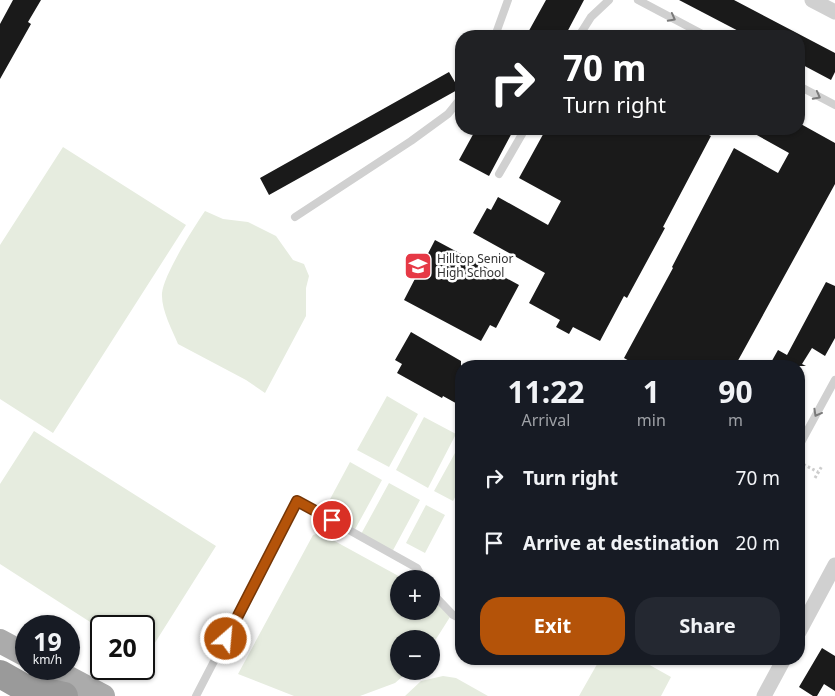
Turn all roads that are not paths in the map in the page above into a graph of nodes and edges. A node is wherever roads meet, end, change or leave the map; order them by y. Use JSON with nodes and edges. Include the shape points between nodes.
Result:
{"nodes":[{"id":1,"x":508,"y":0,"type":"edge"},
{"id":2,"x":609,"y":0,"type":"edge"},
{"id":3,"x":638,"y":0,"type":"edge"},
{"id":4,"x":812,"y":0,"type":"edge"},
{"id":5,"x":835,"y":12,"type":"edge"},
{"id":6,"x":497,"y":30,"type":"edge"},
{"id":7,"x":583,"y":30,"type":"edge"},
{"id":8,"x":695,"y":30,"type":"edge"},
{"id":9,"x":805,"y":89,"type":"edge"},
{"id":10,"x":455,"y":105,"type":"edge"},
{"id":11,"x":835,"y":105,"type":"edge"},
{"id":12,"x":522,"y":135,"type":"edge"},
{"id":13,"x":499,"y":174,"type":"dead end"},
{"id":14,"x":295,"y":217,"type":"dead end"},
{"id":15,"x":835,"y":380,"type":"edge"},
{"id":16,"x":805,"y":435,"type":"edge"},
{"id":17,"x":835,"y":565,"type":"edge"},
{"id":18,"x":418,"y":570,"type":"edge"},
{"id":19,"x":440,"y":601,"type":"edge"},
{"id":20,"x":455,"y":616,"type":"edge"},
{"id":21,"x":805,"y":621,"type":"edge"},
{"id":22,"x":0,"y":640,"type":"edge"},
{"id":23,"x":15,"y":649,"type":"edge"},
{"id":24,"x":778,"y":665,"type":"edge"},
{"id":25,"x":0,"y":674,"type":"edge"},
{"id":26,"x":73,"y":680,"type":"edge"},
{"id":27,"x":64,"y":696,"type":"edge"},
{"id":28,"x":103,"y":696,"type":"edge"},
{"id":29,"x":196,"y":696,"type":"edge"},
{"id":30,"x":764,"y":696,"type":"edge"}],
"edges":[{"from":1,"to":6,"type":"lane"},
{"from":2,"to":7,"type":"lane"},
{"from":3,"to":8,"type":"lane","one_way":true},
{"from":4,"to":5,"type":"street"},
{"from":9,"to":11,"type":"lane","one_way":true},
{"from":10,"to":14,"type":"lane","via":[[411,141]]},
{"from":12,"to":13,"type":"lane"},
{"from":15,"to":16,"type":"lane","one_way":true},
{"from":17,"to":21,"type":"street"},
{"from":18,"to":29,"type":"lane","via":[[297,501]]},
{"from":19,"to":20,"type":"lane"},
{"from":22,"to":23,"type":"main road"},
{"from":24,"to":30,"type":"street"},
{"from":25,"to":27,"type":"highway","via":[[23,687]]},
{"from":26,"to":28,"type":"main road"}]}
